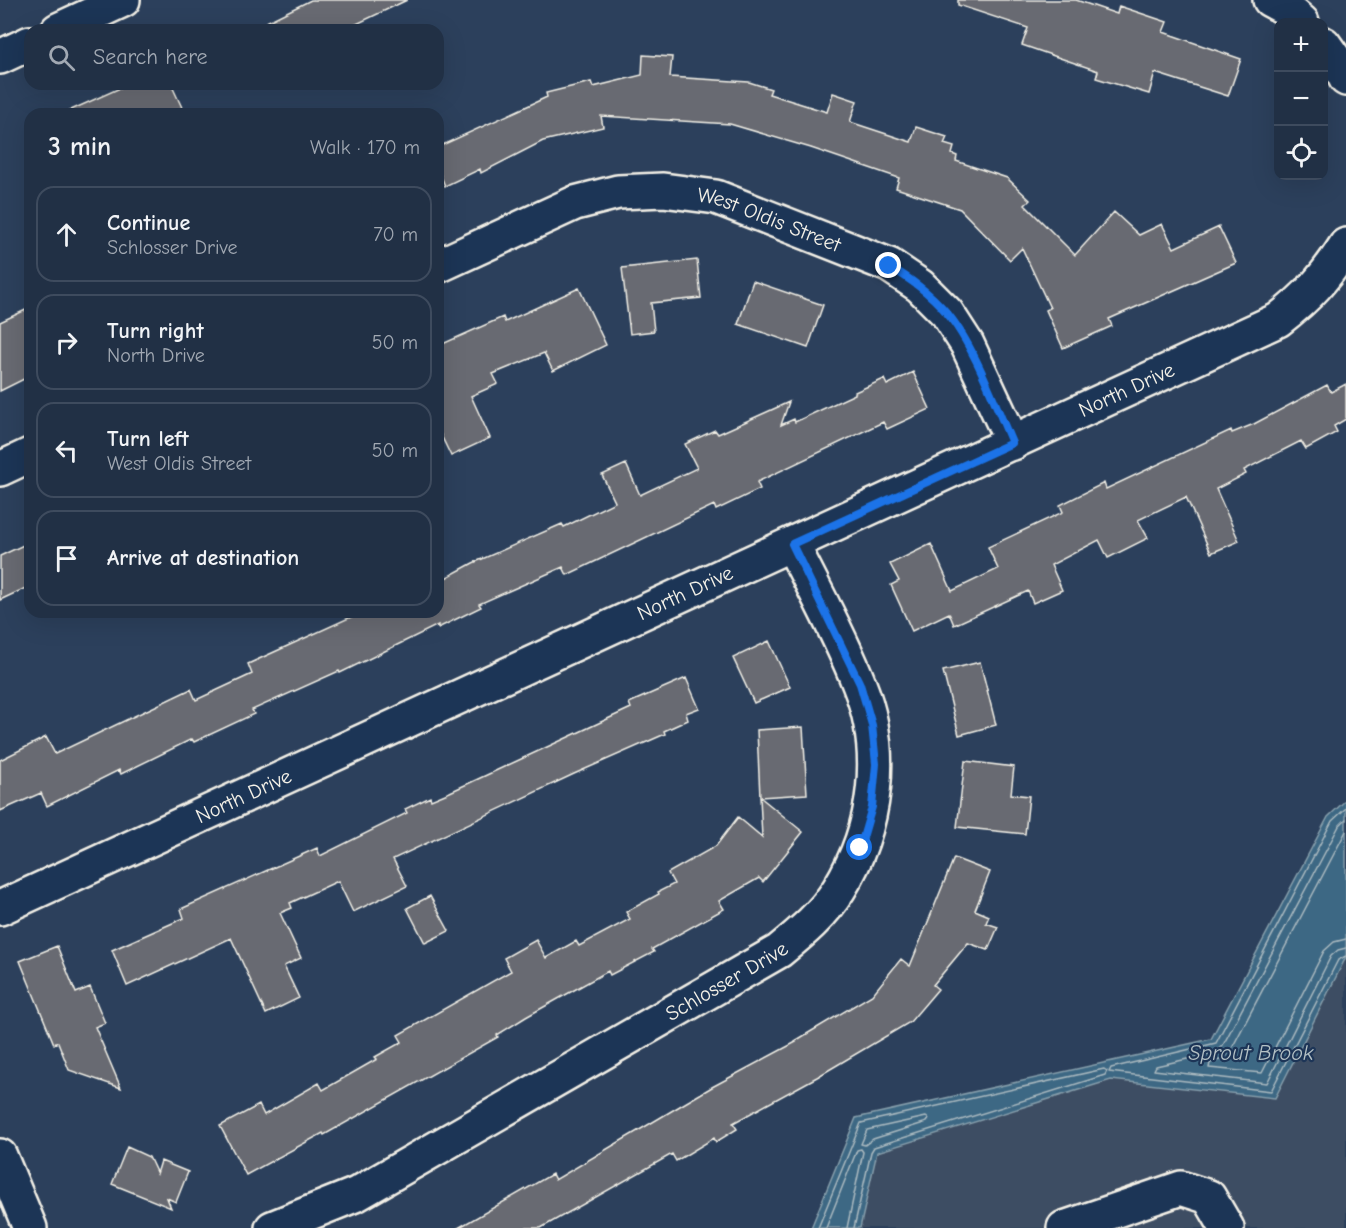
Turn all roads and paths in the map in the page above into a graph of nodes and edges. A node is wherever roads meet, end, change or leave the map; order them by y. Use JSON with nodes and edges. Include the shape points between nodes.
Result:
{"nodes":[{"id":1,"x":123,"y":0,"type":"edge"},
{"id":2,"x":1270,"y":0,"type":"edge"},
{"id":3,"x":1297,"y":18,"type":"edge"},
{"id":4,"x":71,"y":24,"type":"edge"},
{"id":5,"x":24,"y":46,"type":"edge"},
{"id":6,"x":1328,"y":50,"type":"edge"},
{"id":7,"x":0,"y":57,"type":"edge"},
{"id":8,"x":1346,"y":79,"type":"edge"},
{"id":9,"x":1346,"y":245,"type":"edge"},
{"id":10,"x":444,"y":263,"type":"edge"},
{"id":11,"x":1012,"y":443,"type":"junction"},
{"id":12,"x":24,"y":458,"type":"edge"},
{"id":13,"x":0,"y":469,"type":"edge"},
{"id":14,"x":792,"y":544,"type":"junction"},
{"id":15,"x":0,"y":908,"type":"edge"},
{"id":16,"x":0,"y":1156,"type":"edge"},
{"id":17,"x":30,"y":1228,"type":"edge"},
{"id":18,"x":272,"y":1228,"type":"edge"},
{"id":19,"x":1064,"y":1228,"type":"edge"},
{"id":20,"x":1227,"y":1228,"type":"edge"}],
"edges":[{"from":1,"to":4,"type":"street"},
{"from":2,"to":3,"type":"street"},
{"from":5,"to":7,"type":"street"},
{"from":6,"to":8,"type":"street"},
{"from":9,"to":11,"type":"street","name":"North Drive","via":[[1330,272],[1278,320]]},
{"from":10,"to":11,"type":"street","name":"West Oldis Street","via":[[575,203],[618,192],[663,190],[716,197],[889,266],[920,286],[947,313],[967,344]]},
{"from":11,"to":14,"type":"street","name":"North Drive"},
{"from":12,"to":13,"type":"street"},
{"from":14,"to":15,"type":"street","name":"North Drive"},
{"from":14,"to":18,"type":"street","name":"Schlosser Drive","via":[[860,684],[872,725],[876,764],[872,807],[860,848],[839,890],[809,926],[779,951],[357,1194]]},
{"from":16,"to":17,"type":"street"},
{"from":19,"to":20,"type":"street","via":[[1181,1188],[1209,1197]]}]}
